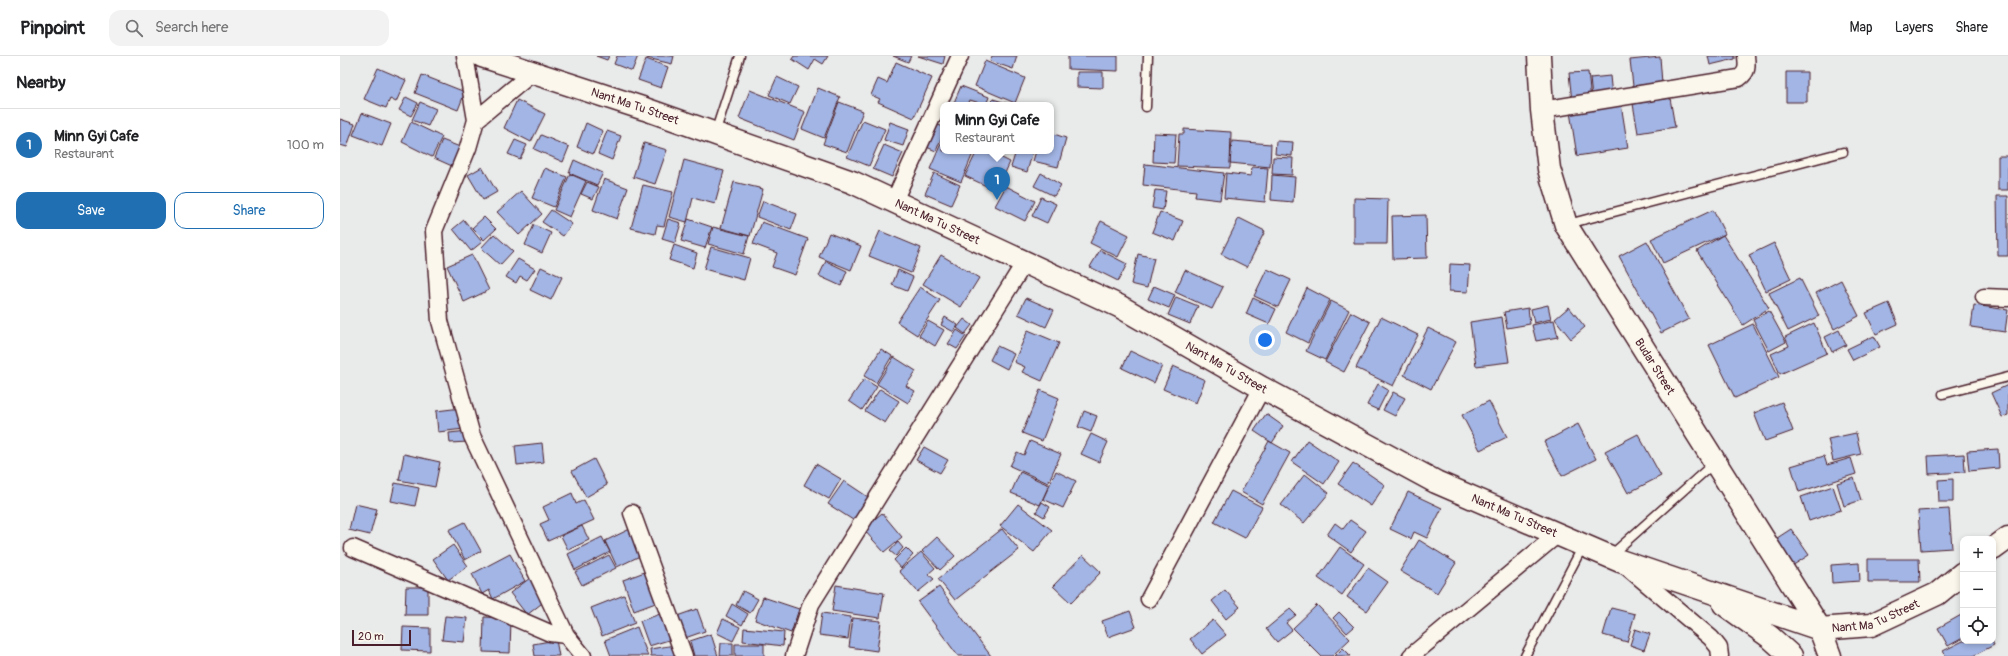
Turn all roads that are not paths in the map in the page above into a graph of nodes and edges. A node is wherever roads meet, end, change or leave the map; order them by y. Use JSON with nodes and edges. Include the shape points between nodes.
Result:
{"nodes":[{"id":1,"x":465,"y":56,"type":"edge"},
{"id":2,"x":482,"y":56,"type":"edge"},
{"id":3,"x":740,"y":56,"type":"edge"},
{"id":4,"x":960,"y":56,"type":"edge"},
{"id":5,"x":1148,"y":56,"type":"edge"},
{"id":6,"x":1539,"y":56,"type":"edge"},
{"id":7,"x":1746,"y":56,"type":"edge"},
{"id":8,"x":532,"y":73,"type":"junction"},
{"id":9,"x":1146,"y":107,"type":"dead end"},
{"id":10,"x":1542,"y":110,"type":"junction"},
{"id":11,"x":476,"y":120,"type":"junction"},
{"id":12,"x":714,"y":134,"type":"junction"},
{"id":13,"x":1843,"y":152,"type":"dead end"},
{"id":14,"x":894,"y":201,"type":"junction"},
{"id":15,"x":1566,"y":225,"type":"junction"},
{"id":16,"x":1025,"y":262,"type":"junction"},
{"id":17,"x":1984,"y":297,"type":"dead end"},
{"id":18,"x":2008,"y":298,"type":"edge"},
{"id":19,"x":2008,"y":377,"type":"edge"},
{"id":20,"x":1262,"y":388,"type":"junction"},
{"id":21,"x":1943,"y":394,"type":"dead end"},
{"id":22,"x":1714,"y":463,"type":"junction"},
{"id":23,"x":632,"y":513,"type":"dead end"},
{"id":24,"x":1558,"y":534,"type":"junction"},
{"id":25,"x":1584,"y":545,"type":"junction"},
{"id":26,"x":353,"y":548,"type":"dead end"},
{"id":27,"x":1615,"y":559,"type":"junction"},
{"id":28,"x":1960,"y":575,"type":"edge"},
{"id":29,"x":1703,"y":589,"type":"junction"},
{"id":30,"x":1149,"y":599,"type":"dead end"},
{"id":31,"x":1820,"y":629,"type":"junction"},
{"id":32,"x":566,"y":635,"type":"junction"},
{"id":33,"x":583,"y":656,"type":"edge"},
{"id":34,"x":684,"y":656,"type":"edge"},
{"id":35,"x":794,"y":656,"type":"edge"},
{"id":36,"x":1411,"y":656,"type":"edge"},
{"id":37,"x":1525,"y":656,"type":"edge"},
{"id":38,"x":1720,"y":656,"type":"edge"},
{"id":39,"x":1791,"y":656,"type":"edge"},
{"id":40,"x":1830,"y":656,"type":"edge"}],
"edges":[{"from":1,"to":11,"type":"street"},
{"from":2,"to":8,"type":"main road","name":"Nant Ma Tu Street"},
{"from":3,"to":12,"type":"lane"},
{"from":4,"to":14,"type":"street"},
{"from":5,"to":9,"type":"lane"},
{"from":6,"to":10,"type":"main road","name":"Budar Street"},
{"from":7,"to":10,"type":"street","via":[[1747,70],[1739,78]]},
{"from":8,"to":11,"type":"street"},
{"from":8,"to":12,"type":"main road","name":"Nant Ma Tu Street"},
{"from":10,"to":15,"type":"main road","name":"Budar Street","via":[[1549,170]]},
{"from":11,"to":32,"type":"street","via":[[468,148],[434,231],[440,321],[472,436]]},
{"from":12,"to":14,"type":"main road","name":"Nant Ma Tu Street","via":[[852,182]]},
{"from":13,"to":15,"type":"lane"},
{"from":14,"to":16,"type":"main road","name":"Nant Ma Tu Street"},
{"from":15,"to":22,"type":"main road","name":"Budar Street"},
{"from":16,"to":20,"type":"main road","name":"Nant Ma Tu Street","via":[[1119,306]]},
{"from":16,"to":35,"type":"street","via":[[811,604]]},
{"from":17,"to":18,"type":"street"},
{"from":19,"to":21,"type":"lane"},
{"from":20,"to":24,"type":"main road","name":"Nant Ma Tu Street","via":[[1436,482]]},
{"from":20,"to":30,"type":"street"},
{"from":22,"to":27,"type":"lane"},
{"from":22,"to":31,"type":"main road","name":"Budar Street"},
{"from":23,"to":34,"type":"street"},
{"from":24,"to":25,"type":"main road","name":"Nant Ma Tu Street"},
{"from":24,"to":36,"type":"street"},
{"from":25,"to":27,"type":"main road","name":"Nant Ma Tu Street"},
{"from":25,"to":37,"type":"lane"},
{"from":26,"to":32,"type":"street","via":[[550,633]]},
{"from":27,"to":29,"type":"main road","name":"Nant Ma Tu Street"},
{"from":27,"to":38,"type":"street","via":[[1711,638],[1719,648]]},
{"from":28,"to":31,"type":"main road","name":"Nant Ma Tu Street","via":[[1937,594],[1871,625]]},
{"from":29,"to":31,"type":"main road","name":"Nant Ma Tu Street"},
{"from":29,"to":39,"type":"main road","via":[[1770,637]]},
{"from":31,"to":40,"type":"main road","name":"Budar Street"},
{"from":32,"to":33,"type":"street"}]}
